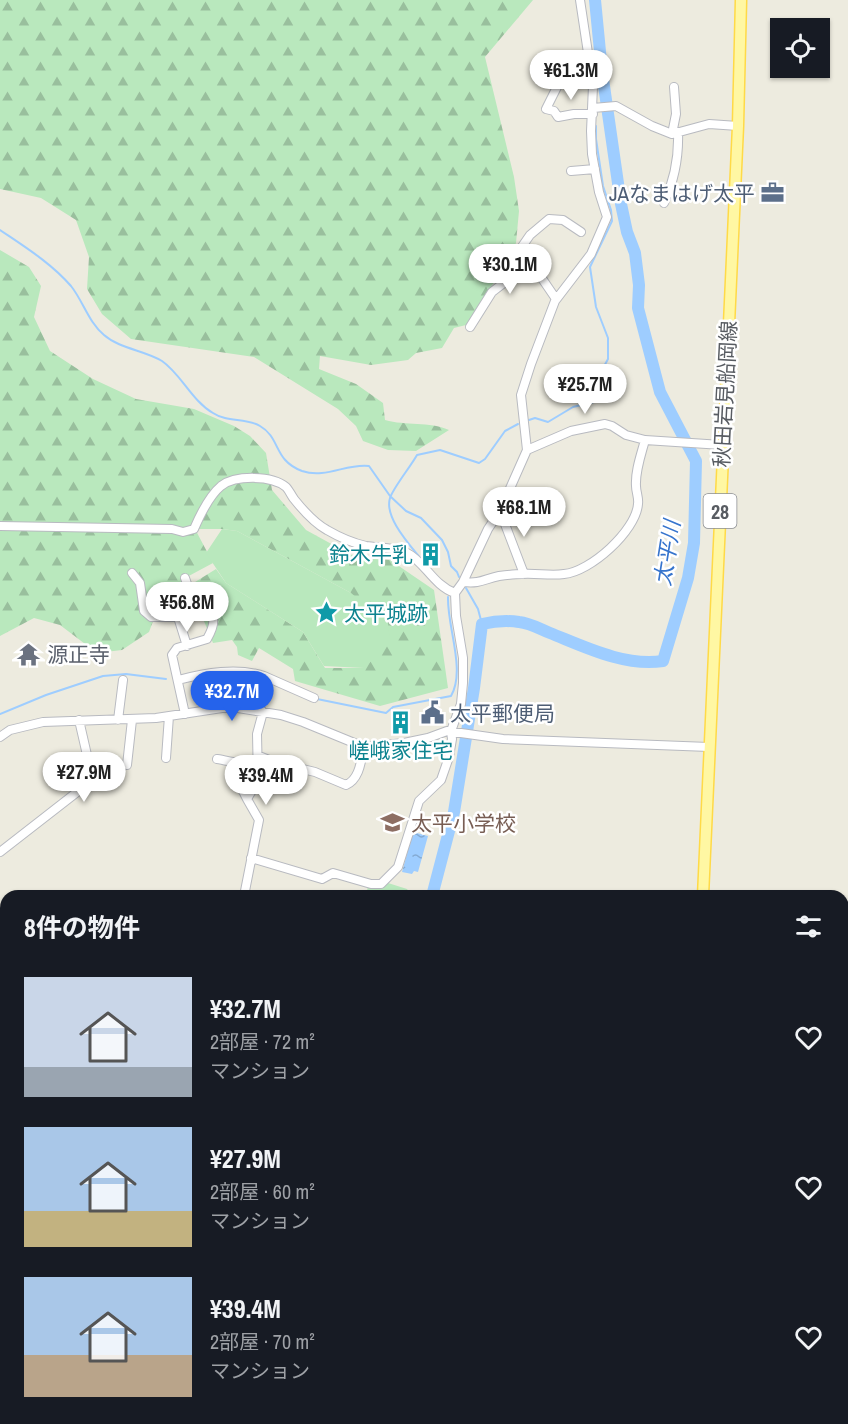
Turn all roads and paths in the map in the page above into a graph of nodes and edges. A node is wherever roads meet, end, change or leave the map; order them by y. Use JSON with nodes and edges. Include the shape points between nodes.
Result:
{"nodes":[{"id":1,"x":580,"y":0,"type":"edge"},
{"id":2,"x":741,"y":0,"type":"edge"},
{"id":3,"x":558,"y":85,"type":"dead end"},
{"id":4,"x":674,"y":87,"type":"dead end"},
{"id":5,"x":595,"y":110,"type":"junction"},
{"id":6,"x":738,"y":126,"type":"junction"},
{"id":7,"x":675,"y":133,"type":"junction"},
{"id":8,"x":595,"y":169,"type":"junction"},
{"id":9,"x":572,"y":171,"type":"dead end"},
{"id":10,"x":664,"y":203,"type":"dead end"},
{"id":11,"x":581,"y":232,"type":"dead end"},
{"id":12,"x":528,"y":270,"type":"junction"},
{"id":13,"x":556,"y":299,"type":"junction"},
{"id":14,"x":470,"y":327,"type":"dead end"},
{"id":15,"x":645,"y":440,"type":"junction"},
{"id":16,"x":723,"y":445,"type":"junction"},
{"id":17,"x":527,"y":450,"type":"junction"},
{"id":18,"x":500,"y":512,"type":"junction"},
{"id":19,"x":0,"y":526,"type":"edge"},
{"id":20,"x":132,"y":573,"type":"dead end"},
{"id":21,"x":524,"y":574,"type":"junction"},
{"id":22,"x":185,"y":578,"type":"dead end"},
{"id":23,"x":464,"y":582,"type":"junction"},
{"id":24,"x":455,"y":593,"type":"junction"},
{"id":25,"x":187,"y":646,"type":"junction"},
{"id":26,"x":264,"y":676,"type":"junction"},
{"id":27,"x":123,"y":680,"type":"dead end"},
{"id":28,"x":178,"y":680,"type":"junction"},
{"id":29,"x":314,"y":698,"type":"dead end"},
{"id":30,"x":263,"y":712,"type":"junction"},
{"id":31,"x":185,"y":714,"type":"junction"},
{"id":32,"x":169,"y":716,"type":"junction"},
{"id":33,"x":79,"y":720,"type":"junction"},
{"id":34,"x":118,"y":720,"type":"junction"},
{"id":35,"x":132,"y":720,"type":"junction"},
{"id":36,"x":453,"y":731,"type":"junction"},
{"id":37,"x":0,"y":738,"type":"edge"},
{"id":38,"x":364,"y":747,"type":"junction"},
{"id":39,"x":709,"y":747,"type":"junction"},
{"id":40,"x":259,"y":756,"type":"junction"},
{"id":41,"x":166,"y":758,"type":"dead end"},
{"id":42,"x":217,"y":759,"type":"dead end"},
{"id":43,"x":127,"y":765,"type":"dead end"},
{"id":44,"x":237,"y":784,"type":"dead end"},
{"id":45,"x":247,"y":799,"type":"junction"},
{"id":46,"x":0,"y":852,"type":"edge"},
{"id":47,"x":251,"y":858,"type":"junction"},
{"id":48,"x":245,"y":890,"type":"edge"},
{"id":49,"x":703,"y":890,"type":"edge"}],
"edges":[{"from":1,"to":5,"type":"street"},
{"from":2,"to":6,"type":"main road","name":"秋田岩見船岡線","number":"28"},
{"from":3,"to":5,"type":"street","via":[[546,109],[558,117]]},
{"from":4,"to":7,"type":"street"},
{"from":5,"to":7,"type":"street","via":[[616,106],[652,126]]},
{"from":5,"to":8,"type":"street","via":[[591,131]]},
{"from":6,"to":7,"type":"street","via":[[709,124]]},
{"from":6,"to":16,"type":"main road","name":"秋田岩見船岡線","number":"28"},
{"from":7,"to":10,"type":"street","via":[[677,165]]},
{"from":8,"to":9,"type":"street"},
{"from":8,"to":13,"type":"street","via":[[607,217],[591,254]]},
{"from":11,"to":12,"type":"street","via":[[562,220],[549,219],[530,235],[522,248]]},
{"from":12,"to":13,"type":"street","via":[[541,277]]},
{"from":12,"to":14,"type":"street","via":[[492,292]]},
{"from":13,"to":17,"type":"street","via":[[521,395]]},
{"from":15,"to":16,"type":"street"},
{"from":15,"to":17,"type":"street","via":[[605,424],[571,431]]},
{"from":15,"to":21,"type":"street","via":[[636,477],[639,502],[622,535],[592,564],[578,571]]},
{"from":16,"to":39,"type":"main road","name":"秋田岩見船岡線","number":"28"},
{"from":17,"to":18,"type":"street"},
{"from":18,"to":21,"type":"street"},
{"from":18,"to":23,"type":"street"},
{"from":19,"to":24,"type":"street","via":[[183,532],[194,529],[223,484],[268,478],[286,487],[324,528],[350,541],[410,554],[448,591]]},
{"from":20,"to":25,"type":"street","via":[[140,583],[144,611],[151,617],[178,617]]},
{"from":21,"to":23,"type":"street","via":[[498,576],[476,584]]},
{"from":22,"to":25,"type":"street","via":[[192,594],[214,619],[207,639]]},
{"from":23,"to":24,"type":"street"},
{"from":24,"to":36,"type":"street","via":[[463,683]]},
{"from":25,"to":28,"type":"street","via":[[177,648],[172,655]]},
{"from":26,"to":28,"type":"street","via":[[219,673]]},
{"from":26,"to":29,"type":"street"},
{"from":26,"to":30,"type":"street","via":[[257,705]]},
{"from":27,"to":34,"type":"street"},
{"from":28,"to":31,"type":"street"},
{"from":30,"to":31,"type":"street","via":[[222,708]]},
{"from":30,"to":38,"type":"street","via":[[303,722]]},
{"from":30,"to":40,"type":"street","via":[[257,734]]},
{"from":31,"to":32,"type":"street"},
{"from":32,"to":35,"type":"street"},
{"from":32,"to":41,"type":"street"},
{"from":33,"to":34,"type":"street"},
{"from":33,"to":37,"type":"street","via":[[33,723],[10,730]]},
{"from":33,"to":46,"type":"street","via":[[90,782]]},
{"from":34,"to":35,"type":"street"},
{"from":35,"to":43,"type":"street"},
{"from":36,"to":38,"type":"street","via":[[405,743]]},
{"from":36,"to":39,"type":"street","via":[[481,737]]},
{"from":36,"to":47,"type":"street","via":[[441,780],[419,801],[398,867],[381,884],[333,873],[322,879]]},
{"from":38,"to":40,"type":"street","via":[[356,777],[346,785]]},
{"from":39,"to":49,"type":"main road","name":"秋田岩見船岡線","number":"28"},
{"from":40,"to":42,"type":"street","via":[[250,765]]},
{"from":40,"to":45,"type":"street","via":[[258,780]]},
{"from":44,"to":45,"type":"street"},
{"from":45,"to":47,"type":"street","via":[[259,820]]},
{"from":47,"to":48,"type":"street"}]}
